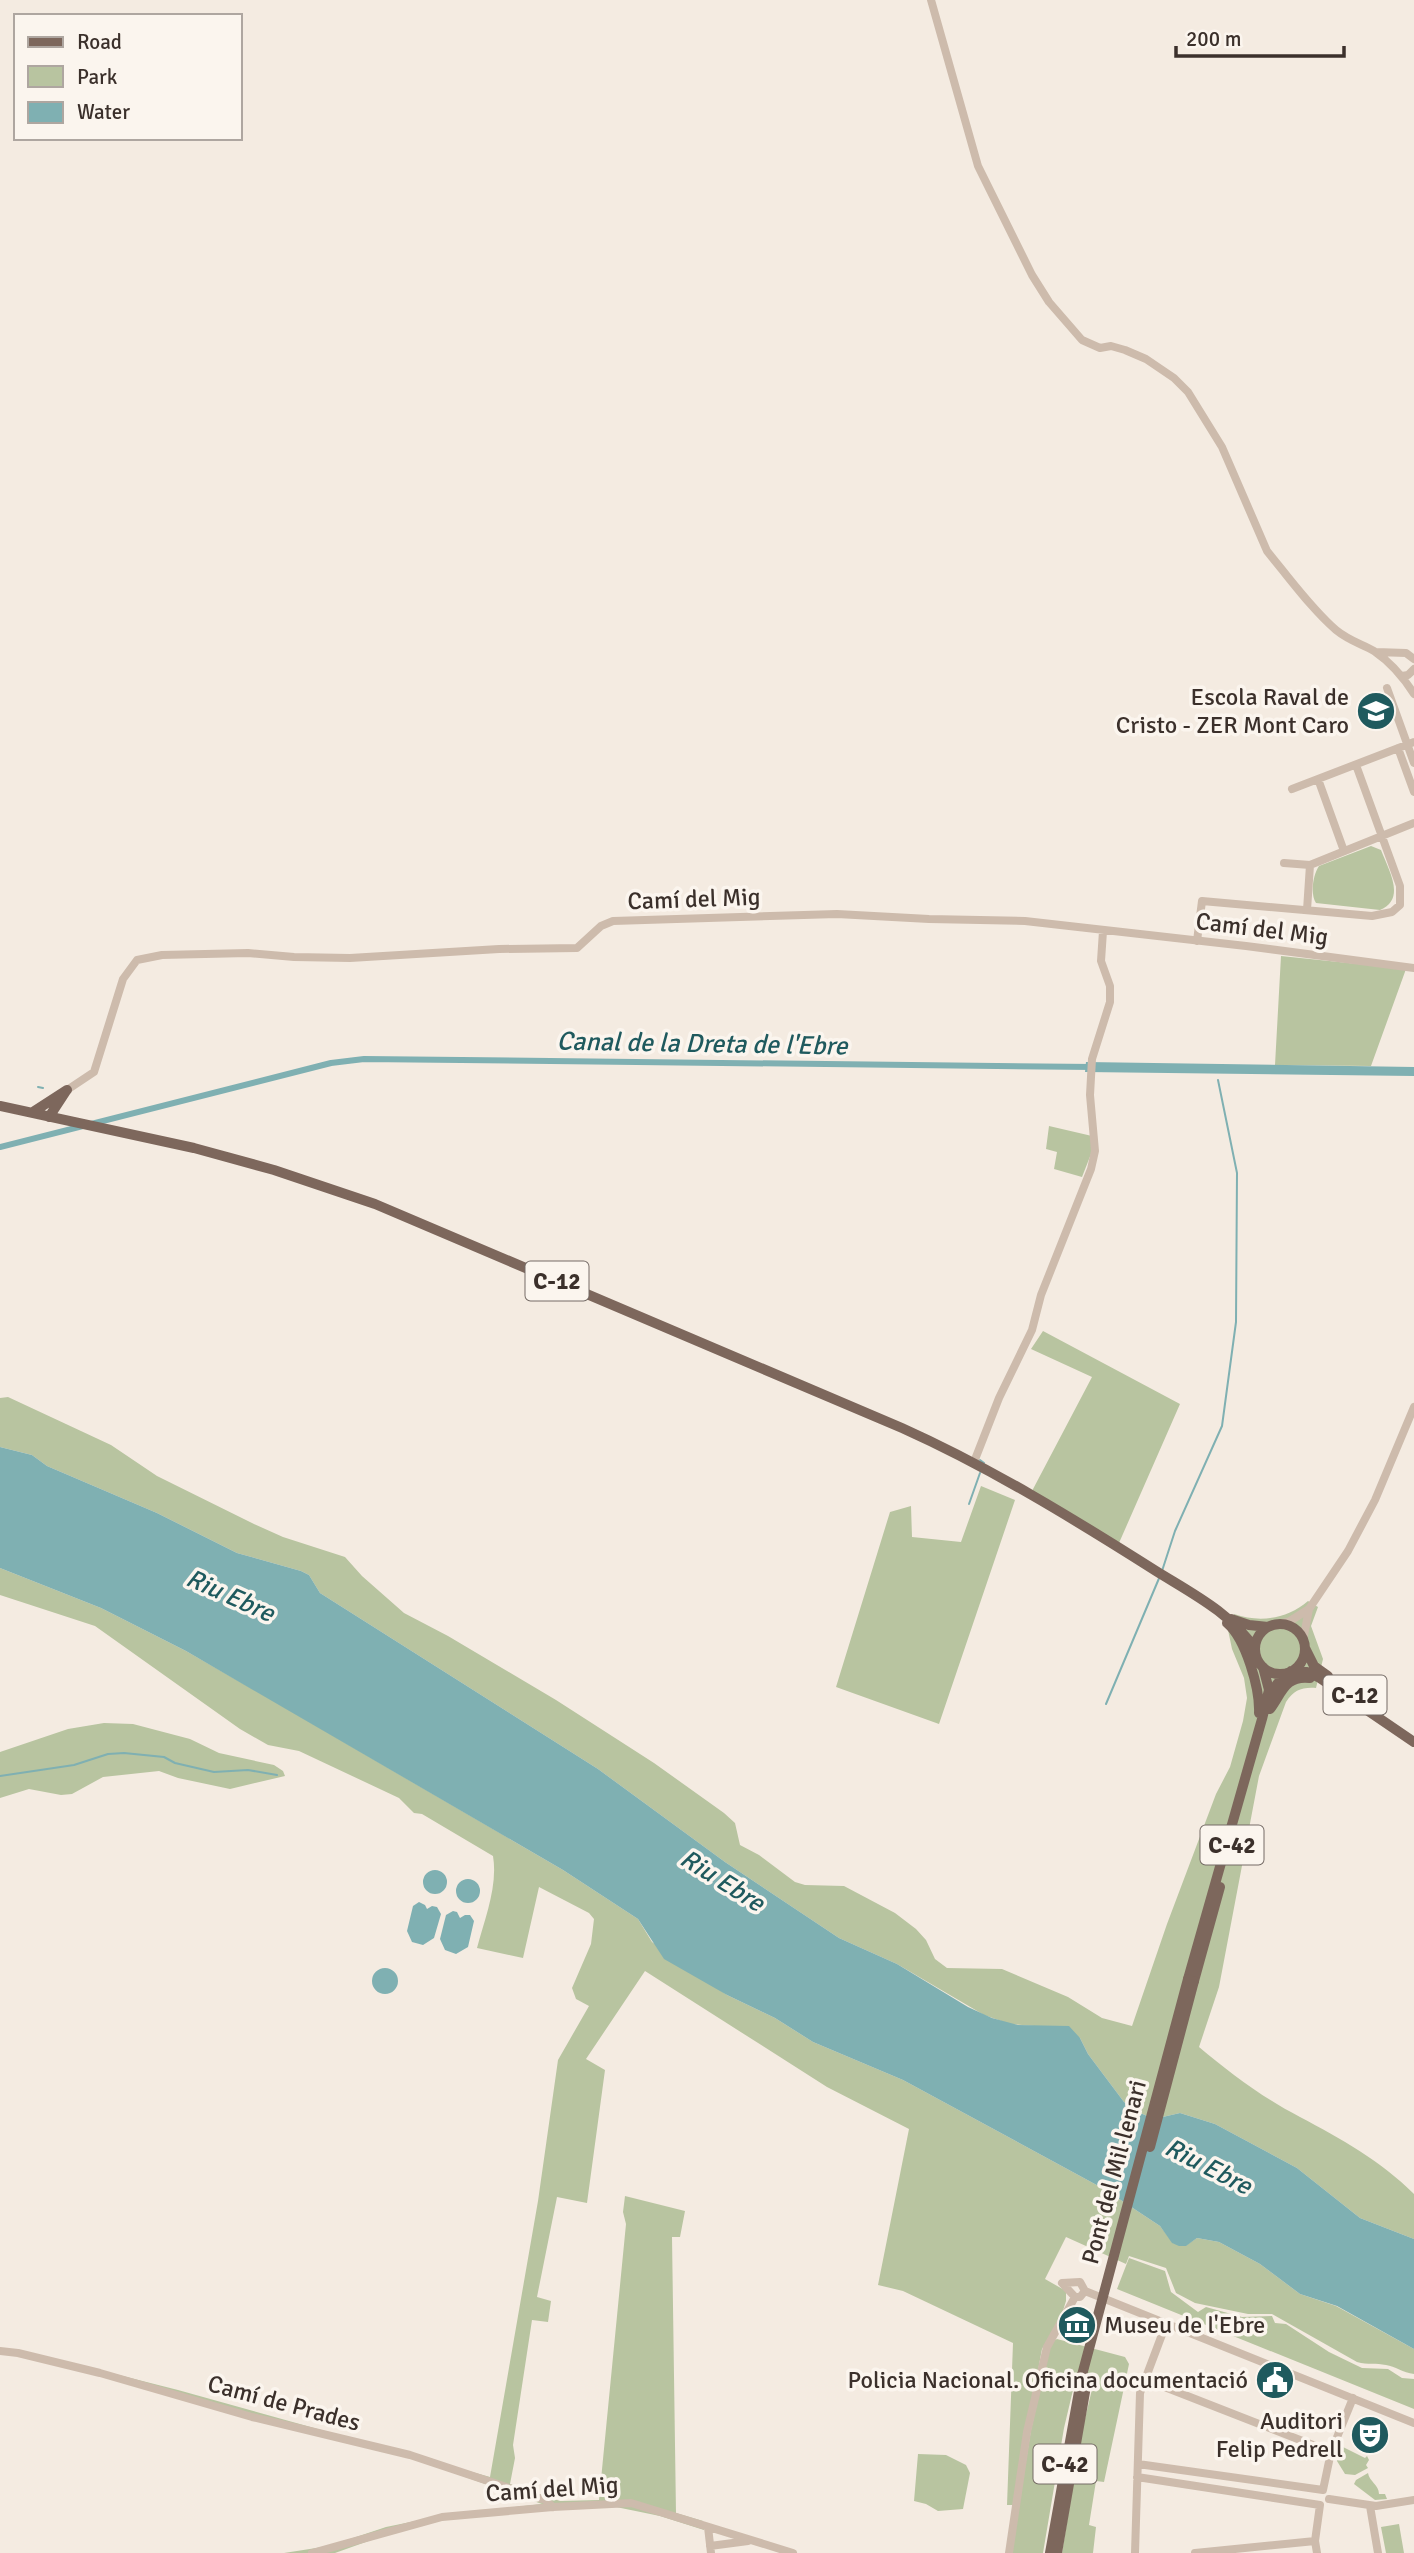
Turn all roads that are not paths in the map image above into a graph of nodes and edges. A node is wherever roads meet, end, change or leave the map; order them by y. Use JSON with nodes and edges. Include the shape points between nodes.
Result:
{"nodes":[{"id":1,"x":931,"y":0,"type":"edge"},
{"id":2,"x":1376,"y":652,"type":"junction"},
{"id":3,"x":1399,"y":653,"type":"junction"},
{"id":4,"x":1414,"y":659,"type":"edge"},
{"id":5,"x":1393,"y":668,"type":"junction"},
{"id":6,"x":1411,"y":672,"type":"edge"},
{"id":7,"x":1387,"y":688,"type":"dead end"},
{"id":8,"x":1414,"y":693,"type":"edge"},
{"id":9,"x":1406,"y":745,"type":"edge"},
{"id":10,"x":1414,"y":763,"type":"edge"},
{"id":11,"x":1356,"y":765,"type":"junction"},
{"id":12,"x":1318,"y":779,"type":"junction"},
{"id":13,"x":1292,"y":789,"type":"dead end"},
{"id":14,"x":1414,"y":792,"type":"edge"},
{"id":15,"x":1414,"y":823,"type":"edge"},
{"id":16,"x":1382,"y":836,"type":"junction"},
{"id":17,"x":1344,"y":851,"type":"junction"},
{"id":18,"x":1284,"y":863,"type":"dead end"},
{"id":19,"x":1310,"y":865,"type":"junction"},
{"id":20,"x":1307,"y":909,"type":"junction"},
{"id":21,"x":1103,"y":931,"type":"junction"},
{"id":22,"x":1197,"y":941,"type":"junction"},
{"id":23,"x":1414,"y":968,"type":"edge"},
{"id":24,"x":67,"y":1090,"type":"joint"},
{"id":25,"x":0,"y":1106,"type":"edge"},
{"id":26,"x":49,"y":1110,"type":"junction"},
{"id":27,"x":1414,"y":1407,"type":"edge"},
{"id":28,"x":974,"y":1462,"type":"junction"},
{"id":29,"x":1192,"y":1594,"type":"junction"},
{"id":30,"x":1309,"y":1609,"type":"junction"},
{"id":31,"x":1231,"y":1619,"type":"junction"},
{"id":32,"x":1274,"y":1626,"type":"junction"},
{"id":33,"x":1304,"y":1644,"type":"junction"},
{"id":34,"x":1255,"y":1649,"type":"junction"},
{"id":35,"x":1263,"y":1667,"type":"junction"},
{"id":36,"x":1289,"y":1672,"type":"junction"},
{"id":37,"x":1335,"y":1688,"type":"junction"},
{"id":38,"x":1270,"y":1709,"type":"junction"},
{"id":39,"x":1414,"y":1734,"type":"edge"},
{"id":40,"x":1414,"y":1742,"type":"edge"},
{"id":41,"x":1252,"y":1748,"type":"junction"},
{"id":42,"x":1191,"y":1980,"type":"junction"},
{"id":43,"x":1072,"y":2290,"type":"junction"},
{"id":44,"x":1085,"y":2291,"type":"junction"},
{"id":45,"x":1166,"y":2324,"type":"junction"},
{"id":46,"x":0,"y":2351,"type":"edge"},
{"id":47,"x":1085,"y":2376,"type":"junction"},
{"id":48,"x":1144,"y":2379,"type":"junction"},
{"id":49,"x":1353,"y":2398,"type":"junction"},
{"id":50,"x":1414,"y":2423,"type":"edge"},
{"id":51,"x":1331,"y":2452,"type":"junction"},
{"id":52,"x":1138,"y":2464,"type":"junction"},
{"id":53,"x":1137,"y":2477,"type":"junction"},
{"id":54,"x":1321,"y":2490,"type":"junction"},
{"id":55,"x":1329,"y":2499,"type":"junction"},
{"id":56,"x":1414,"y":2500,"type":"edge"},
{"id":57,"x":1318,"y":2504,"type":"junction"},
{"id":58,"x":1370,"y":2505,"type":"junction"},
{"id":59,"x":553,"y":2507,"type":"junction"},
{"id":60,"x":708,"y":2527,"type":"junction"},
{"id":61,"x":752,"y":2541,"type":"junction"},
{"id":62,"x":1315,"y":2541,"type":"junction"},
{"id":63,"x":710,"y":2549,"type":"edge"},
{"id":64,"x":1258,"y":2550,"type":"edge"},
{"id":65,"x":312,"y":2553,"type":"edge"},
{"id":66,"x":754,"y":2553,"type":"edge"},
{"id":67,"x":793,"y":2553,"type":"edge"},
{"id":68,"x":1009,"y":2553,"type":"edge"},
{"id":69,"x":1050,"y":2553,"type":"edge"},
{"id":70,"x":1057,"y":2553,"type":"edge"},
{"id":71,"x":1135,"y":2553,"type":"edge"},
{"id":72,"x":1195,"y":2553,"type":"edge"},
{"id":73,"x":1317,"y":2553,"type":"edge"},
{"id":74,"x":1378,"y":2553,"type":"edge"}],
"edges":[{"from":1,"to":2,"type":"street","via":[[978,166],[1049,302],[1082,340],[1100,348],[1125,349],[1146,359],[1188,392],[1222,447],[1267,551],[1331,625]]},
{"from":2,"to":3,"type":"street"},
{"from":2,"to":5,"type":"street"},
{"from":3,"to":4,"type":"street"},
{"from":3,"to":5,"type":"street"},
{"from":5,"to":6,"type":"street"},
{"from":6,"to":8,"type":"street"},
{"from":7,"to":9,"type":"street"},
{"from":9,"to":10,"type":"street"},
{"from":9,"to":11,"type":"street"},
{"from":9,"to":14,"type":"street"},
{"from":11,"to":12,"type":"street"},
{"from":11,"to":16,"type":"street"},
{"from":12,"to":13,"type":"street"},
{"from":12,"to":17,"type":"street"},
{"from":15,"to":16,"type":"street"},
{"from":16,"to":17,"type":"street"},
{"from":16,"to":20,"type":"street","via":[[1400,886],[1400,905],[1392,912],[1372,916]]},
{"from":17,"to":19,"type":"street"},
{"from":18,"to":19,"type":"street"},
{"from":19,"to":20,"type":"street"},
{"from":20,"to":22,"type":"street","via":[[1202,901]]},
{"from":21,"to":22,"type":"street","name":"Camí del Mig"},
{"from":21,"to":24,"type":"street","name":"Camí del Mig","via":[[1025,921],[837,914],[736,916],[613,921],[577,948],[349,958],[248,953],[146,957],[137,960],[123,979],[94,1072]]},
{"from":21,"to":28,"type":"street","via":[[1101,961],[1110,985],[1110,1002],[1092,1061],[1095,1151],[1091,1169],[1041,1295],[1032,1330]]},
{"from":22,"to":23,"type":"street","name":"Camí del Mig"},
{"from":24,"to":26,"type":"main road"},
{"from":25,"to":26,"type":"main road"},
{"from":26,"to":28,"type":"main road","number":"C-12","via":[[61,1119],[261,1166],[375,1204]]},
{"from":27,"to":30,"type":"street","via":[[1370,1511]]},
{"from":28,"to":29,"type":"main road","number":"C-12"},
{"from":29,"to":31,"type":"main road","number":"C-12"},
{"from":29,"to":41,"type":"main road","via":[[1231,1626],[1241,1642],[1259,1704]]},
{"from":30,"to":32,"type":"street"},
{"from":30,"to":33,"type":"street"},
{"from":31,"to":32,"type":"main road","number":"C-12"},
{"from":31,"to":34,"type":"main road","number":"C-12"},
{"from":32,"to":33,"type":"main road","number":"C-12","via":[[1295,1630]]},
{"from":32,"to":34,"type":"main road","via":[[1259,1636]]},
{"from":33,"to":36,"type":"main road","number":"C-12","via":[[1301,1661]]},
{"from":33,"to":39,"type":"main road","number":"C-12","via":[[1317,1669]]},
{"from":34,"to":35,"type":"main road","number":"C-12"},
{"from":35,"to":36,"type":"main road","number":"C-12","via":[[1274,1673]]},
{"from":35,"to":41,"type":"main road","number":"C-42","via":[[1269,1690]]},
{"from":36,"to":37,"type":"main road","number":"C-12","via":[[1313,1674]]},
{"from":36,"to":38,"type":"main road","number":"C-42","via":[[1274,1689]]},
{"from":37,"to":38,"type":"main road","via":[[1298,1678],[1283,1687]]},
{"from":37,"to":40,"type":"main road","number":"C-12"},
{"from":38,"to":42,"type":"main road","number":"C-42"},
{"from":41,"to":42,"type":"main road","number":"C-42"},
{"from":42,"to":47,"type":"main road","name":"Pont del Mil·lenari","number":"C-42","bridge":true},
{"from":43,"to":44,"type":"street","via":[[1080,2297]]},
{"from":43,"to":44,"type":"street","via":[[1080,2282]]},
{"from":43,"to":68,"type":"street","via":[[1060,2327],[1047,2347],[1027,2432]]},
{"from":44,"to":45,"type":"street"},
{"from":45,"to":48,"type":"street"},
{"from":45,"to":49,"type":"street"},
{"from":46,"to":59,"type":"street","name":"Camí de Prades","via":[[410,2455],[545,2500]]},
{"from":47,"to":69,"type":"main road","number":"C-42"},
{"from":47,"to":70,"type":"main road","number":"C-42"},
{"from":48,"to":51,"type":"street"},
{"from":48,"to":52,"type":"street"},
{"from":49,"to":50,"type":"street"},
{"from":49,"to":51,"type":"street"},
{"from":51,"to":54,"type":"street"},
{"from":52,"to":53,"type":"street"},
{"from":52,"to":54,"type":"street"},
{"from":53,"to":57,"type":"street"},
{"from":53,"to":71,"type":"street"},
{"from":54,"to":55,"type":"street"},
{"from":54,"to":57,"type":"street","via":[[1314,2496]]},
{"from":55,"to":57,"type":"street"},
{"from":55,"to":58,"type":"street"},
{"from":56,"to":58,"type":"street"},
{"from":57,"to":62,"type":"street"},
{"from":58,"to":74,"type":"street"},
{"from":59,"to":60,"type":"street","name":"Camí del Mig","via":[[631,2503]]},
{"from":59,"to":65,"type":"street","name":"Camí del Mig","via":[[442,2518]]},
{"from":60,"to":61,"type":"street","name":"Camí del Mig"},
{"from":60,"to":63,"type":"street"},
{"from":61,"to":63,"type":"street"},
{"from":61,"to":66,"type":"street"},
{"from":61,"to":67,"type":"street","name":"Camí del Mig"},
{"from":62,"to":64,"type":"street"},
{"from":62,"to":73,"type":"street"},
{"from":64,"to":72,"type":"street"}]}
